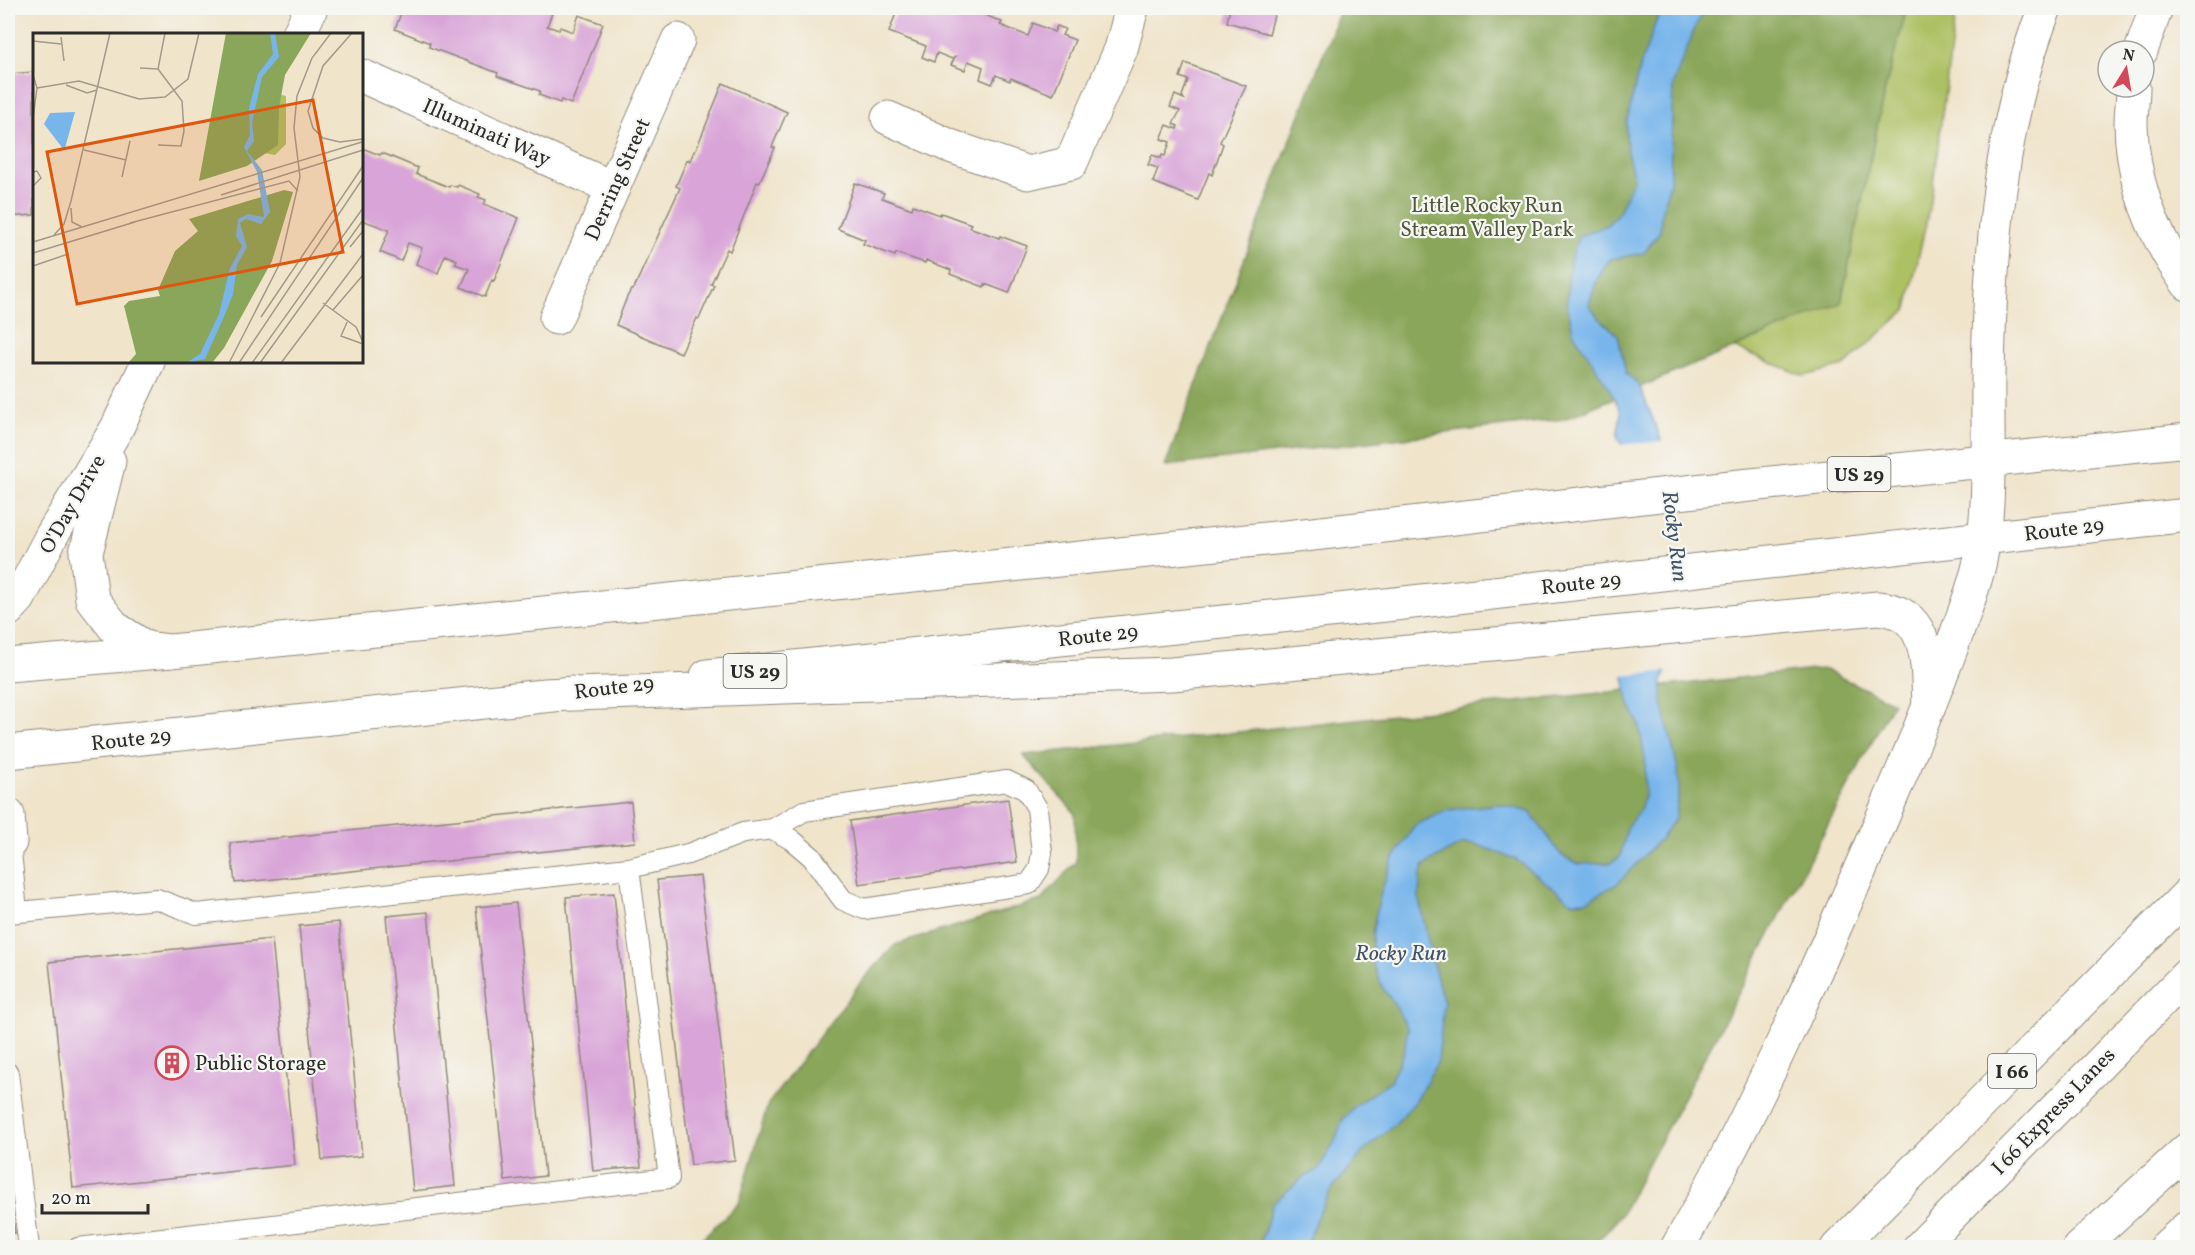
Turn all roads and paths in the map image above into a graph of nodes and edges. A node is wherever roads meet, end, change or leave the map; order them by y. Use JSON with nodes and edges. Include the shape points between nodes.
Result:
{"nodes":[{"id":1,"x":311,"y":8,"type":"edge"},
{"id":2,"x":1132,"y":8,"type":"edge"},
{"id":3,"x":2045,"y":8,"type":"edge"},
{"id":4,"x":2156,"y":8,"type":"edge"},
{"id":5,"x":299,"y":33,"type":"edge"},
{"id":6,"x":2145,"y":39,"type":"edge"},
{"id":7,"x":678,"y":40,"type":"dead end"},
{"id":8,"x":363,"y":76,"type":"edge"},
{"id":9,"x":2132,"y":99,"type":"edge"},
{"id":10,"x":888,"y":118,"type":"dead end"},
{"id":11,"x":614,"y":188,"type":"junction"},
{"id":12,"x":2187,"y":284,"type":"edge"},
{"id":13,"x":556,"y":318,"type":"dead end"},
{"id":14,"x":148,"y":363,"type":"edge"},
{"id":15,"x":117,"y":428,"type":"junction"},
{"id":16,"x":2187,"y":440,"type":"edge"},
{"id":17,"x":1988,"y":460,"type":"junction"},
{"id":18,"x":2187,"y":515,"type":"edge"},
{"id":19,"x":1984,"y":539,"type":"junction"},
{"id":20,"x":8,"y":610,"type":"edge"},
{"id":21,"x":171,"y":651,"type":"junction"},
{"id":22,"x":8,"y":665,"type":"edge"},
{"id":23,"x":544,"y":695,"type":"junction"},
{"id":24,"x":1929,"y":707,"type":"junction"},
{"id":25,"x":8,"y":752,"type":"edge"},
{"id":26,"x":773,"y":829,"type":"junction"},
{"id":27,"x":8,"y":833,"type":"edge"},
{"id":28,"x":628,"y":868,"type":"junction"},
{"id":29,"x":2187,"y":894,"type":"edge"},
{"id":30,"x":12,"y":912,"type":"edge"},
{"id":31,"x":2187,"y":974,"type":"edge"},
{"id":32,"x":8,"y":1073,"type":"edge"},
{"id":33,"x":2187,"y":1149,"type":"edge"},
{"id":34,"x":2187,"y":1227,"type":"edge"},
{"id":35,"x":29,"y":1248,"type":"edge"},
{"id":36,"x":78,"y":1248,"type":"edge"},
{"id":37,"x":1677,"y":1248,"type":"edge"},
{"id":38,"x":1837,"y":1248,"type":"edge"},
{"id":39,"x":1919,"y":1248,"type":"edge"},
{"id":40,"x":2079,"y":1248,"type":"edge"},
{"id":41,"x":2165,"y":1248,"type":"edge"}],
"edges":[{"from":1,"to":5,"type":"main road"},
{"from":2,"to":10,"type":"main road","via":[[1121,49],[1071,163],[1028,173],[950,146]]},
{"from":3,"to":17,"type":"main road","via":[[2016,103],[2000,191],[1990,283]]},
{"from":4,"to":6,"type":"main road"},
{"from":7,"to":11,"type":"main road","name":"Derring Street"},
{"from":8,"to":11,"type":"main road","name":"Illuminati Way"},
{"from":9,"to":12,"type":"main road","via":[[2137,174],[2149,217]]},
{"from":11,"to":13,"type":"main road","name":"Derring Street"},
{"from":14,"to":15,"type":"main road","name":"O'Day Drive"},
{"from":15,"to":20,"type":"main road","name":"O'Day Drive","via":[[19,598]]},
{"from":15,"to":21,"type":"main road","name":"O'Day Drive","via":[[86,553],[92,599],[122,633],[146,648]]},
{"from":16,"to":17,"type":"main road","number":"US 29"},
{"from":17,"to":19,"type":"main road"},
{"from":17,"to":21,"type":"main road","number":"US 29","via":[[1295,536]]},
{"from":18,"to":19,"type":"main road","name":"Route 29","number":"US 29"},
{"from":19,"to":23,"type":"main road","name":"Route 29","number":"US 29"},
{"from":19,"to":24,"type":"main road","via":[[1972,590]]},
{"from":21,"to":22,"type":"main road","number":"US 29"},
{"from":23,"to":24,"type":"main road","via":[[1172,674],[1878,608],[1911,620],[1922,640]]},
{"from":23,"to":25,"type":"main road","name":"Route 29","number":"US 29"},
{"from":24,"to":37,"type":"main road","via":[[1829,943],[1740,1130]]},
{"from":26,"to":26,"type":"lane","via":[[804,811],[1006,780],[1026,790],[1037,808],[1042,853],[1039,869],[1029,884],[864,909],[843,900],[812,857]]},
{"from":26,"to":28,"type":"lane","via":[[743,833],[688,854]]},
{"from":27,"to":30,"type":"lane"},
{"from":28,"to":30,"type":"lane","via":[[196,914],[157,899]]},
{"from":28,"to":36,"type":"lane","via":[[669,1178]]},
{"from":29,"to":38,"type":"main road","number":"I 66"},
{"from":31,"to":39,"type":"main road","name":"I 66 Express Lanes"},
{"from":32,"to":35,"type":"lane"},
{"from":33,"to":40,"type":"main road"},
{"from":34,"to":41,"type":"main road"}]}
